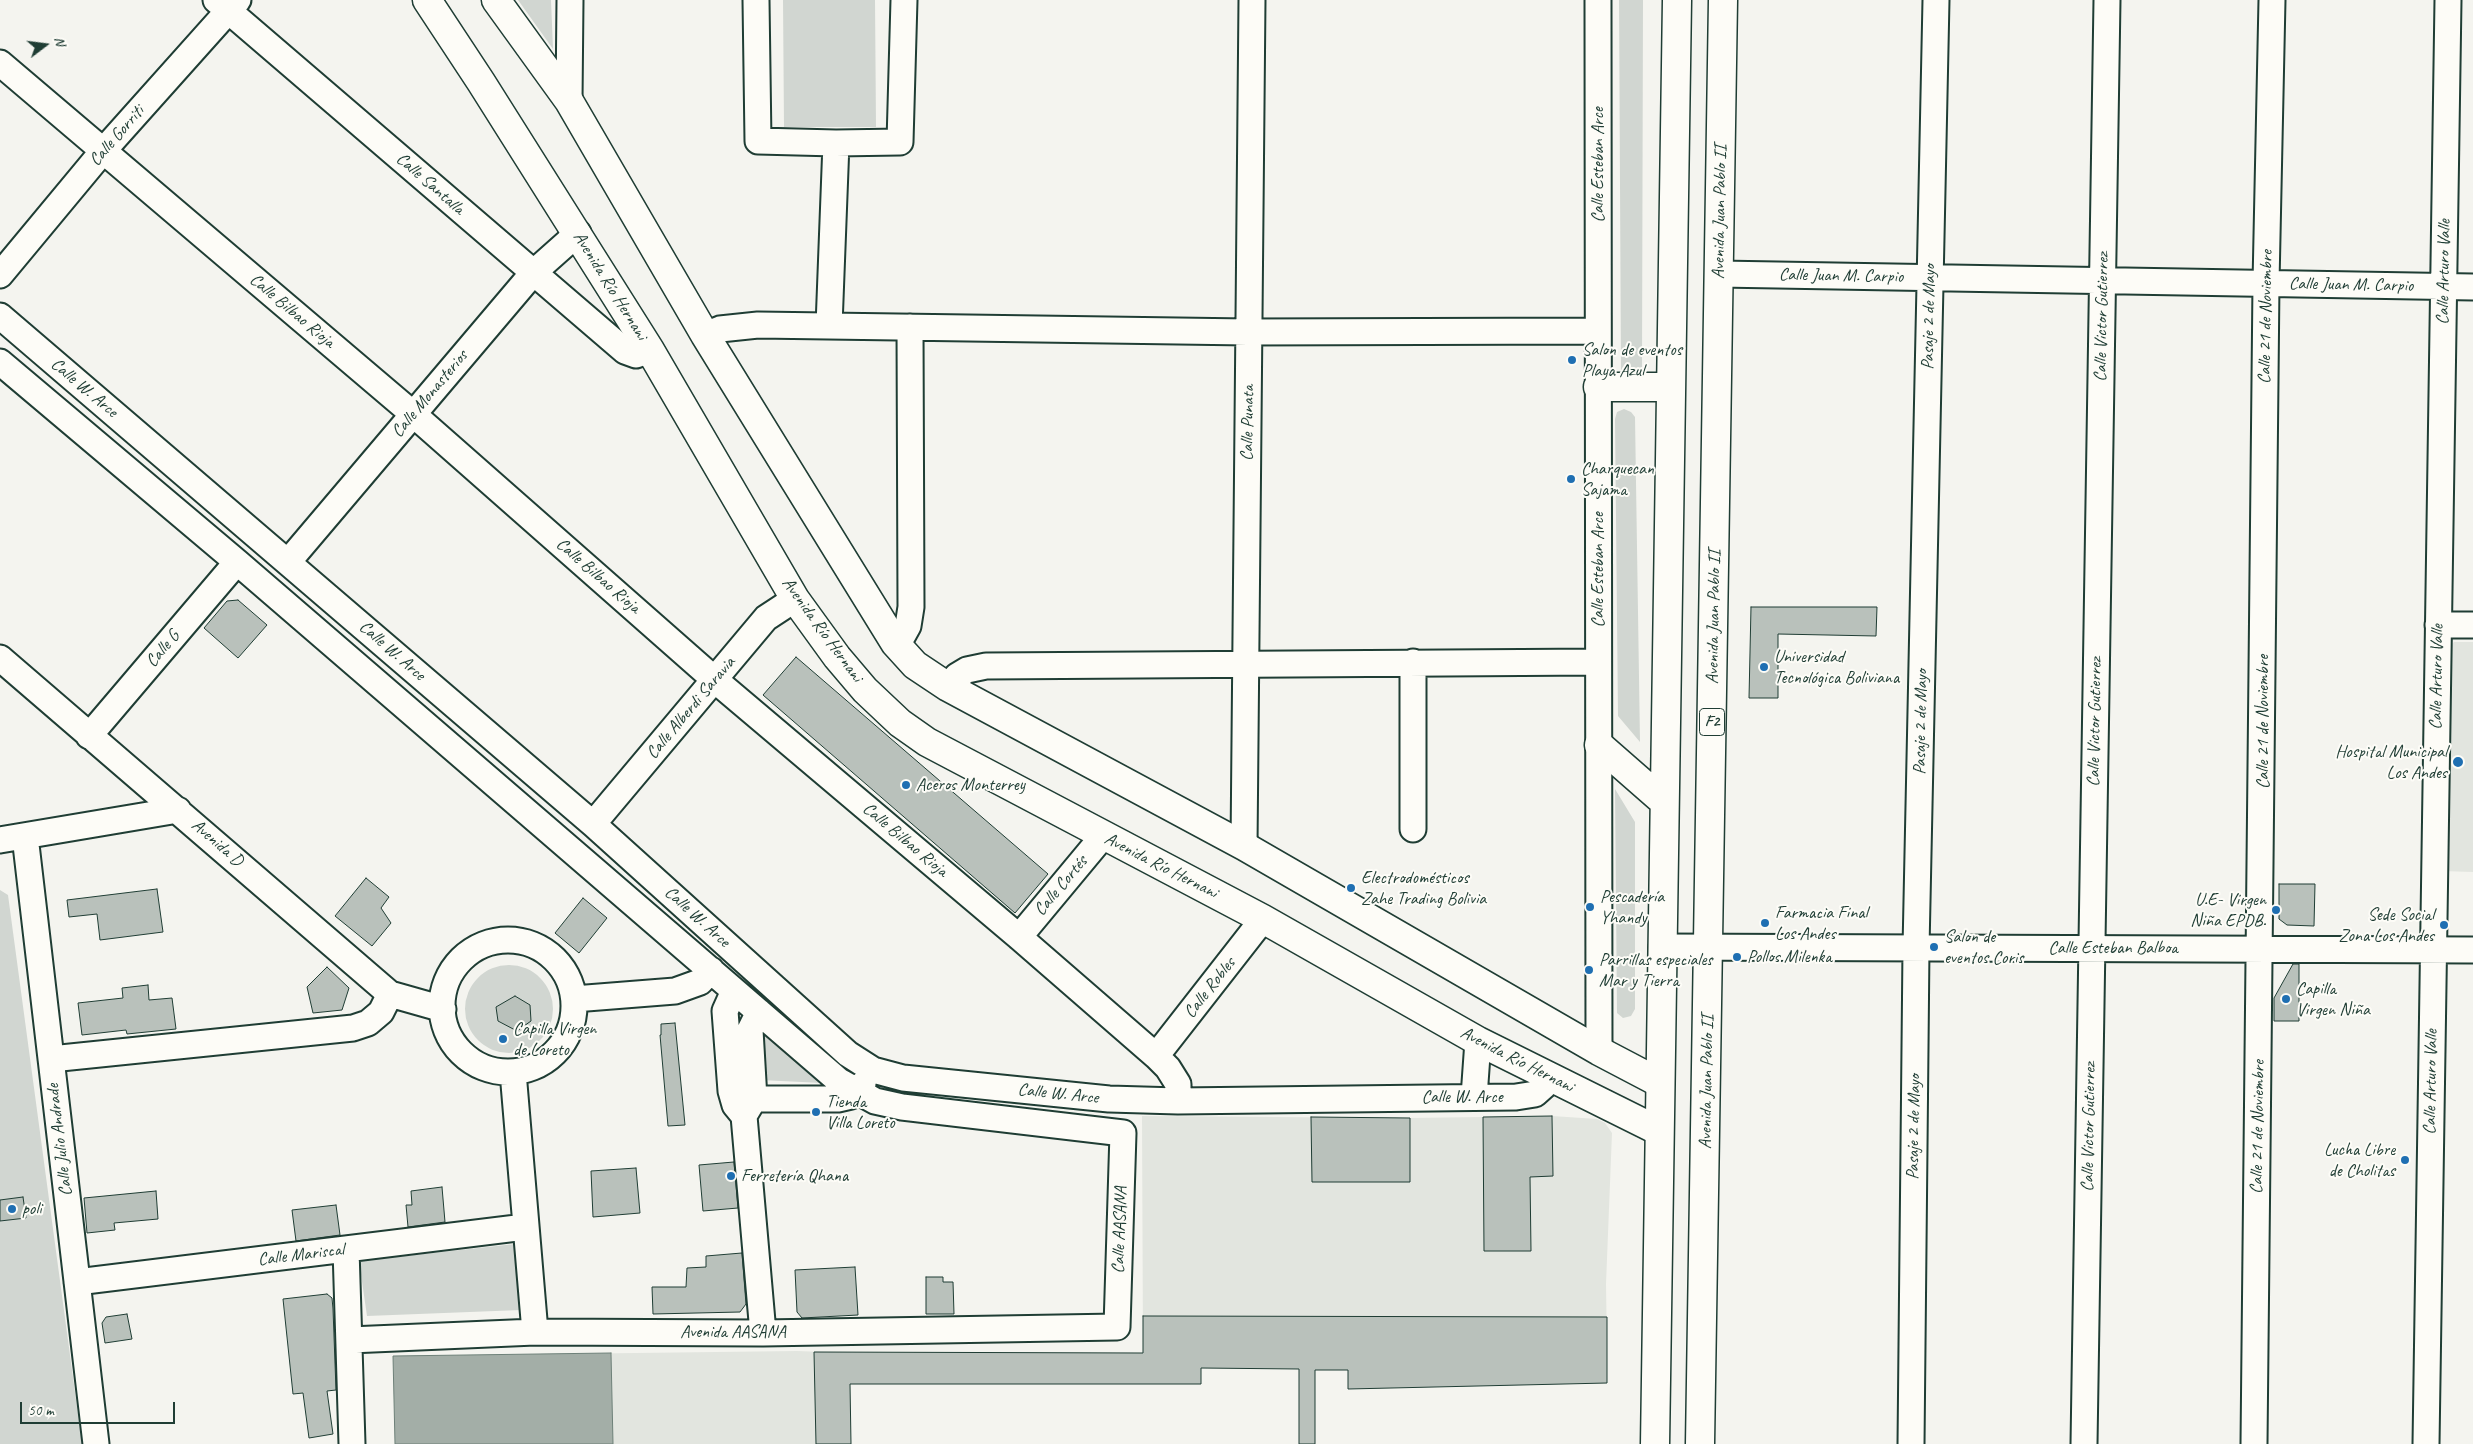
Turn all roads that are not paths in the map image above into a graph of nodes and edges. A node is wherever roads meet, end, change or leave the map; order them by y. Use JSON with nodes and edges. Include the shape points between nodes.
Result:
{"nodes":[{"id":1,"x":427,"y":0,"type":"edge"},
{"id":2,"x":496,"y":0,"type":"edge"},
{"id":3,"x":570,"y":0,"type":"edge"},
{"id":4,"x":756,"y":0,"type":"edge"},
{"id":5,"x":904,"y":0,"type":"edge"},
{"id":6,"x":1252,"y":0,"type":"edge"},
{"id":7,"x":1598,"y":0,"type":"edge"},
{"id":8,"x":1677,"y":0,"type":"edge"},
{"id":9,"x":1723,"y":0,"type":"edge"},
{"id":10,"x":1936,"y":0,"type":"edge"},
{"id":11,"x":2107,"y":0,"type":"edge"},
{"id":12,"x":2272,"y":0,"type":"edge"},
{"id":13,"x":2448,"y":0,"type":"edge"},
{"id":14,"x":227,"y":3,"type":"edge"},
{"id":15,"x":0,"y":63,"type":"edge"},
{"id":16,"x":569,"y":102,"type":"junction"},
{"id":17,"x":836,"y":143,"type":"junction"},
{"id":18,"x":103,"y":152,"type":"junction"},
{"id":19,"x":578,"y":233,"type":"junction"},
{"id":20,"x":533,"y":273,"type":"junction"},
{"id":21,"x":1719,"y":274,"type":"junction"},
{"id":22,"x":0,"y":275,"type":"edge"},
{"id":23,"x":1930,"y":277,"type":"junction"},
{"id":24,"x":2103,"y":280,"type":"junction"},
{"id":25,"x":2266,"y":283,"type":"junction"},
{"id":26,"x":2444,"y":286,"type":"junction"},
{"id":27,"x":2473,"y":287,"type":"edge"},
{"id":28,"x":0,"y":316,"type":"edge"},
{"id":29,"x":829,"y":326,"type":"junction"},
{"id":30,"x":910,"y":327,"type":"junction"},
{"id":31,"x":1598,"y":331,"type":"junction"},
{"id":32,"x":1248,"y":332,"type":"junction"},
{"id":33,"x":705,"y":335,"type":"junction"},
{"id":34,"x":650,"y":350,"type":"junction"},
{"id":35,"x":0,"y":362,"type":"edge"},
{"id":36,"x":1670,"y":386,"type":"junction"},
{"id":37,"x":1598,"y":387,"type":"junction"},
{"id":38,"x":413,"y":414,"type":"junction"},
{"id":39,"x":237,"y":562,"type":"junction"},
{"id":40,"x":288,"y":562,"type":"junction"},
{"id":41,"x":795,"y":599,"type":"junction"},
{"id":42,"x":2438,"y":625,"type":"junction"},
{"id":43,"x":2473,"y":625,"type":"edge"},
{"id":44,"x":895,"y":643,"type":"junction"},
{"id":45,"x":0,"y":658,"type":"edge"},
{"id":46,"x":1413,"y":662,"type":"junction"},
{"id":47,"x":1598,"y":662,"type":"junction"},
{"id":48,"x":1245,"y":665,"type":"junction"},
{"id":49,"x":715,"y":680,"type":"junction"},
{"id":50,"x":948,"y":687,"type":"junction"},
{"id":51,"x":89,"y":736,"type":"junction"},
{"id":52,"x":1599,"y":744,"type":"junction"},
{"id":53,"x":1663,"y":801,"type":"junction"},
{"id":54,"x":178,"y":810,"type":"junction"},
{"id":55,"x":593,"y":824,"type":"junction"},
{"id":56,"x":1413,"y":829,"type":"dead end"},
{"id":57,"x":25,"y":836,"type":"junction"},
{"id":58,"x":1103,"y":836,"type":"junction"},
{"id":59,"x":0,"y":840,"type":"edge"},
{"id":60,"x":1244,"y":846,"type":"junction"},
{"id":61,"x":1263,"y":919,"type":"junction"},
{"id":62,"x":1019,"y":937,"type":"junction"},
{"id":63,"x":1662,"y":947,"type":"junction"},
{"id":64,"x":1709,"y":947,"type":"junction"},
{"id":65,"x":1916,"y":948,"type":"junction"},
{"id":66,"x":2092,"y":948,"type":"junction"},
{"id":67,"x":2261,"y":949,"type":"junction"},
{"id":68,"x":2433,"y":950,"type":"junction"},
{"id":69,"x":2473,"y":950,"type":"edge"},
{"id":70,"x":711,"y":970,"type":"junction"},
{"id":71,"x":734,"y":991,"type":"junction"},
{"id":72,"x":390,"y":994,"type":"junction"},
{"id":73,"x":574,"y":999,"type":"junction"},
{"id":74,"x":443,"y":1009,"type":"junction"},
{"id":75,"x":758,"y":1012,"type":"junction"},
{"id":76,"x":1478,"y":1041,"type":"junction"},
{"id":77,"x":1599,"y":1051,"type":"junction"},
{"id":78,"x":1156,"y":1056,"type":"junction"},
{"id":79,"x":51,"y":1059,"type":"junction"},
{"id":80,"x":874,"y":1070,"type":"junction"},
{"id":81,"x":514,"y":1072,"type":"junction"},
{"id":82,"x":1548,"y":1077,"type":"junction"},
{"id":83,"x":1660,"y":1083,"type":"junction"},
{"id":84,"x":856,"y":1092,"type":"junction"},
{"id":85,"x":1474,"y":1097,"type":"junction"},
{"id":86,"x":1178,"y":1100,"type":"junction"},
{"id":87,"x":749,"y":1108,"type":"junction"},
{"id":88,"x":1659,"y":1131,"type":"junction"},
{"id":89,"x":1123,"y":1133,"type":"joint"},
{"id":90,"x":525,"y":1228,"type":"junction"},
{"id":91,"x":346,"y":1249,"type":"junction"},
{"id":92,"x":77,"y":1282,"type":"junction"},
{"id":93,"x":1117,"y":1328,"type":"joint"},
{"id":94,"x":535,"y":1332,"type":"junction"},
{"id":95,"x":763,"y":1333,"type":"junction"},
{"id":96,"x":350,"y":1340,"type":"junction"},
{"id":97,"x":96,"y":1444,"type":"edge"},
{"id":98,"x":352,"y":1444,"type":"edge"},
{"id":99,"x":1654,"y":1444,"type":"edge"},
{"id":100,"x":1700,"y":1444,"type":"edge"},
{"id":101,"x":1911,"y":1444,"type":"edge"},
{"id":102,"x":2084,"y":1444,"type":"edge"},
{"id":103,"x":2254,"y":1444,"type":"edge"},
{"id":104,"x":2426,"y":1444,"type":"edge"}],
"edges":[{"from":1,"to":19,"type":"main road","name":"Avenida Río Hernani"},
{"from":2,"to":16,"type":"main road"},
{"from":3,"to":16,"type":"street"},
{"from":4,"to":17,"type":"street","via":[[758,141]]},
{"from":5,"to":17,"type":"street","via":[[900,142]]},
{"from":6,"to":32,"type":"street","name":"Calle Punata"},
{"from":7,"to":31,"type":"street","name":"Calle Esteban Arce"},
{"from":8,"to":36,"type":"main road"},
{"from":9,"to":21,"type":"main road","name":"Avenida Juan Pablo II","number":"F2"},
{"from":10,"to":23,"type":"street","name":"Pasaje 2 de Mayo"},
{"from":11,"to":24,"type":"street","name":"Calle Victor Gutierrez"},
{"from":12,"to":25,"type":"street","name":"Calle 21 de Noviembre"},
{"from":13,"to":26,"type":"street","name":"Calle Arturo Valle"},
{"from":14,"to":18,"type":"street","name":"Calle Gorriti"},
{"from":14,"to":20,"type":"street","name":"Calle Santalla"},
{"from":15,"to":18,"type":"street","name":"Calle Bilbao Rioja"},
{"from":16,"to":33,"type":"main road"},
{"from":17,"to":29,"type":"street"},
{"from":18,"to":22,"type":"street","name":"Calle Gorriti"},
{"from":18,"to":38,"type":"street","name":"Calle Bilbao Rioja"},
{"from":19,"to":20,"type":"street","name":"Calle Monasterios"},
{"from":19,"to":34,"type":"main road","name":"Avenida Río Hernani"},
{"from":20,"to":34,"type":"street","name":"Calle Santalla","via":[[625,351],[636,355]]},
{"from":20,"to":38,"type":"street","name":"Calle Monasterios"},
{"from":21,"to":23,"type":"street","name":"Calle Juan M. Carpio"},
{"from":21,"to":64,"type":"main road","name":"Avenida Juan Pablo II","number":"F2"},
{"from":23,"to":24,"type":"street","name":"Calle Juan M. Carpio"},
{"from":23,"to":65,"type":"street","name":"Pasaje 2 de Mayo"},
{"from":24,"to":25,"type":"street","name":"Calle Juan M. Carpio"},
{"from":24,"to":66,"type":"street","name":"Calle Victor Gutierrez"},
{"from":25,"to":26,"type":"street","name":"Calle Juan M. Carpio"},
{"from":25,"to":67,"type":"street","name":"Calle 21 de Noviembre"},
{"from":26,"to":27,"type":"street","name":"Calle Juan M. Carpio"},
{"from":26,"to":42,"type":"street","name":"Calle Arturo Valle"},
{"from":28,"to":40,"type":"street","name":"Calle W. Arce"},
{"from":29,"to":30,"type":"street"},
{"from":29,"to":33,"type":"street","via":[[738,326]]},
{"from":30,"to":32,"type":"street"},
{"from":30,"to":44,"type":"street","via":[[911,607],[908,626]]},
{"from":31,"to":32,"type":"street"},
{"from":31,"to":37,"type":"street","name":"Calle Esteban Arce"},
{"from":32,"to":48,"type":"street","name":"Calle Punata"},
{"from":33,"to":44,"type":"main road"},
{"from":34,"to":41,"type":"main road","name":"Avenida Río Hernani"},
{"from":35,"to":39,"type":"street","name":"Calle W. Arce"},
{"from":36,"to":37,"type":"main road"},
{"from":36,"to":53,"type":"main road"},
{"from":37,"to":47,"type":"street","name":"Calle Esteban Arce"},
{"from":38,"to":40,"type":"street","name":"Calle Monasterios"},
{"from":38,"to":49,"type":"street","name":"Calle Bilbao Rioja"},
{"from":39,"to":51,"type":"street","name":"Calle G"},
{"from":39,"to":70,"type":"street","name":"Calle W. Arce"},
{"from":40,"to":55,"type":"street","name":"Calle W. Arce"},
{"from":41,"to":49,"type":"street","name":"Calle Alberdi Saravia","via":[[766,618]]},
{"from":41,"to":58,"type":"main road","name":"Avenida Río Hernani","via":[[837,657],[865,690],[900,723],[927,742]]},
{"from":42,"to":43,"type":"street"},
{"from":42,"to":68,"type":"street","name":"Calle Arturo Valle"},
{"from":44,"to":50,"type":"main road","via":[[915,666]]},
{"from":45,"to":51,"type":"street","name":"Avenida D"},
{"from":46,"to":47,"type":"street"},
{"from":46,"to":48,"type":"street"},
{"from":46,"to":56,"type":"street"},
{"from":47,"to":52,"type":"street","name":"Calle Esteban Arce"},
{"from":48,"to":50,"type":"street","via":[[986,666],[967,670]]},
{"from":48,"to":60,"type":"street","name":"Calle Punata"},
{"from":49,"to":55,"type":"street","name":"Calle Alberdi Saravia"},
{"from":49,"to":62,"type":"street","name":"Calle Bilbao Rioja"},
{"from":50,"to":60,"type":"main road"},
{"from":51,"to":54,"type":"street","name":"Avenida D"},
{"from":52,"to":53,"type":"main road"},
{"from":52,"to":77,"type":"street","name":"Calle Esteban Arce"},
{"from":53,"to":63,"type":"main road"},
{"from":54,"to":57,"type":"street"},
{"from":54,"to":72,"type":"street","name":"Avenida D"},
{"from":55,"to":80,"type":"street","name":"Calle W. Arce","via":[[848,1054]]},
{"from":57,"to":59,"type":"street"},
{"from":57,"to":79,"type":"street","name":"Calle Julio Andrade"},
{"from":58,"to":61,"type":"main road","name":"Avenida Río Hernani"},
{"from":58,"to":62,"type":"street","name":"Calle Cortés"},
{"from":60,"to":77,"type":"main road"},
{"from":61,"to":76,"type":"main road","name":"Avenida Río Hernani"},
{"from":61,"to":78,"type":"street","name":"Calle Robles"},
{"from":62,"to":78,"type":"street","name":"Calle Bilbao Rioja"},
{"from":63,"to":64,"type":"street","name":"Calle Esteban Balboa"},
{"from":63,"to":83,"type":"main road"},
{"from":64,"to":65,"type":"street","name":"Calle Esteban Balboa"},
{"from":64,"to":100,"type":"main road","name":"Avenida Juan Pablo II","number":"F2"},
{"from":65,"to":66,"type":"street","name":"Calle Esteban Balboa"},
{"from":65,"to":101,"type":"street","name":"Pasaje 2 de Mayo"},
{"from":66,"to":67,"type":"street","name":"Calle Esteban Balboa"},
{"from":66,"to":102,"type":"street","name":"Calle Victor Gutierrez"},
{"from":67,"to":68,"type":"street","name":"Calle Esteban Balboa"},
{"from":67,"to":103,"type":"street","name":"Calle 21 de Noviembre"},
{"from":68,"to":69,"type":"street","name":"Calle Esteban Balboa"},
{"from":68,"to":104,"type":"street","name":"Calle Arturo Valle"},
{"from":70,"to":71,"type":"street","name":"Calle W. Arce"},
{"from":70,"to":73,"type":"street","via":[[700,982],[675,991]]},
{"from":71,"to":75,"type":"street","name":"Calle W. Arce"},
{"from":71,"to":87,"type":"street","via":[[725,1010],[731,1091],[735,1105]]},
{"from":72,"to":74,"type":"street","name":"Avenida D"},
{"from":72,"to":79,"type":"street","via":[[381,1012],[368,1023],[354,1028]]},
{"from":73,"to":74,"type":"street","via":[[564,972],[544,951],[518,941],[504,940],[476,949],[464,957],[448,980]]},
{"from":73,"to":81,"type":"street","via":[[572,1023],[555,1053],[536,1066]]},
{"from":74,"to":81,"type":"street","via":[[449,1034],[465,1056],[488,1069]]},
{"from":75,"to":84,"type":"street","name":"Calle W. Arce"},
{"from":75,"to":87,"type":"street","via":[[750,1030]]},
{"from":76,"to":82,"type":"main road","name":"Avenida Río Hernani"},
{"from":76,"to":85,"type":"street"},
{"from":77,"to":83,"type":"main road"},
{"from":78,"to":86,"type":"street","name":"Calle Bilbao Rioja","via":[[1178,1084]]},
{"from":79,"to":92,"type":"street","name":"Calle Julio Andrade"},
{"from":80,"to":84,"type":"street"},
{"from":80,"to":86,"type":"street","name":"Calle W. Arce","via":[[903,1078],[1108,1099]]},
{"from":81,"to":90,"type":"street"},
{"from":82,"to":85,"type":"street","name":"Calle W. Arce","via":[[1535,1094]]},
{"from":82,"to":88,"type":"main road","name":"Avenida Río Hernani"},
{"from":83,"to":88,"type":"main road"},
{"from":84,"to":87,"type":"street","via":[[838,1099]]},
{"from":84,"to":89,"type":"street","name":"Calle W. Arce","via":[[875,1101],[902,1107]]},
{"from":85,"to":86,"type":"street","name":"Calle W. Arce"},
{"from":87,"to":95,"type":"street"},
{"from":88,"to":99,"type":"main road"},
{"from":89,"to":93,"type":"street","name":"Calle AASANA"},
{"from":90,"to":91,"type":"street","name":"Calle Mariscal"},
{"from":90,"to":94,"type":"street"},
{"from":91,"to":92,"type":"street","name":"Calle Mariscal"},
{"from":91,"to":96,"type":"street"},
{"from":92,"to":97,"type":"street","name":"Calle Julio Andrade"},
{"from":93,"to":95,"type":"street","name":"Avenida AASANA"},
{"from":94,"to":95,"type":"street","name":"Avenida AASANA"},
{"from":94,"to":96,"type":"street","name":"Avenida AASANA"},
{"from":96,"to":98,"type":"street"}]}
